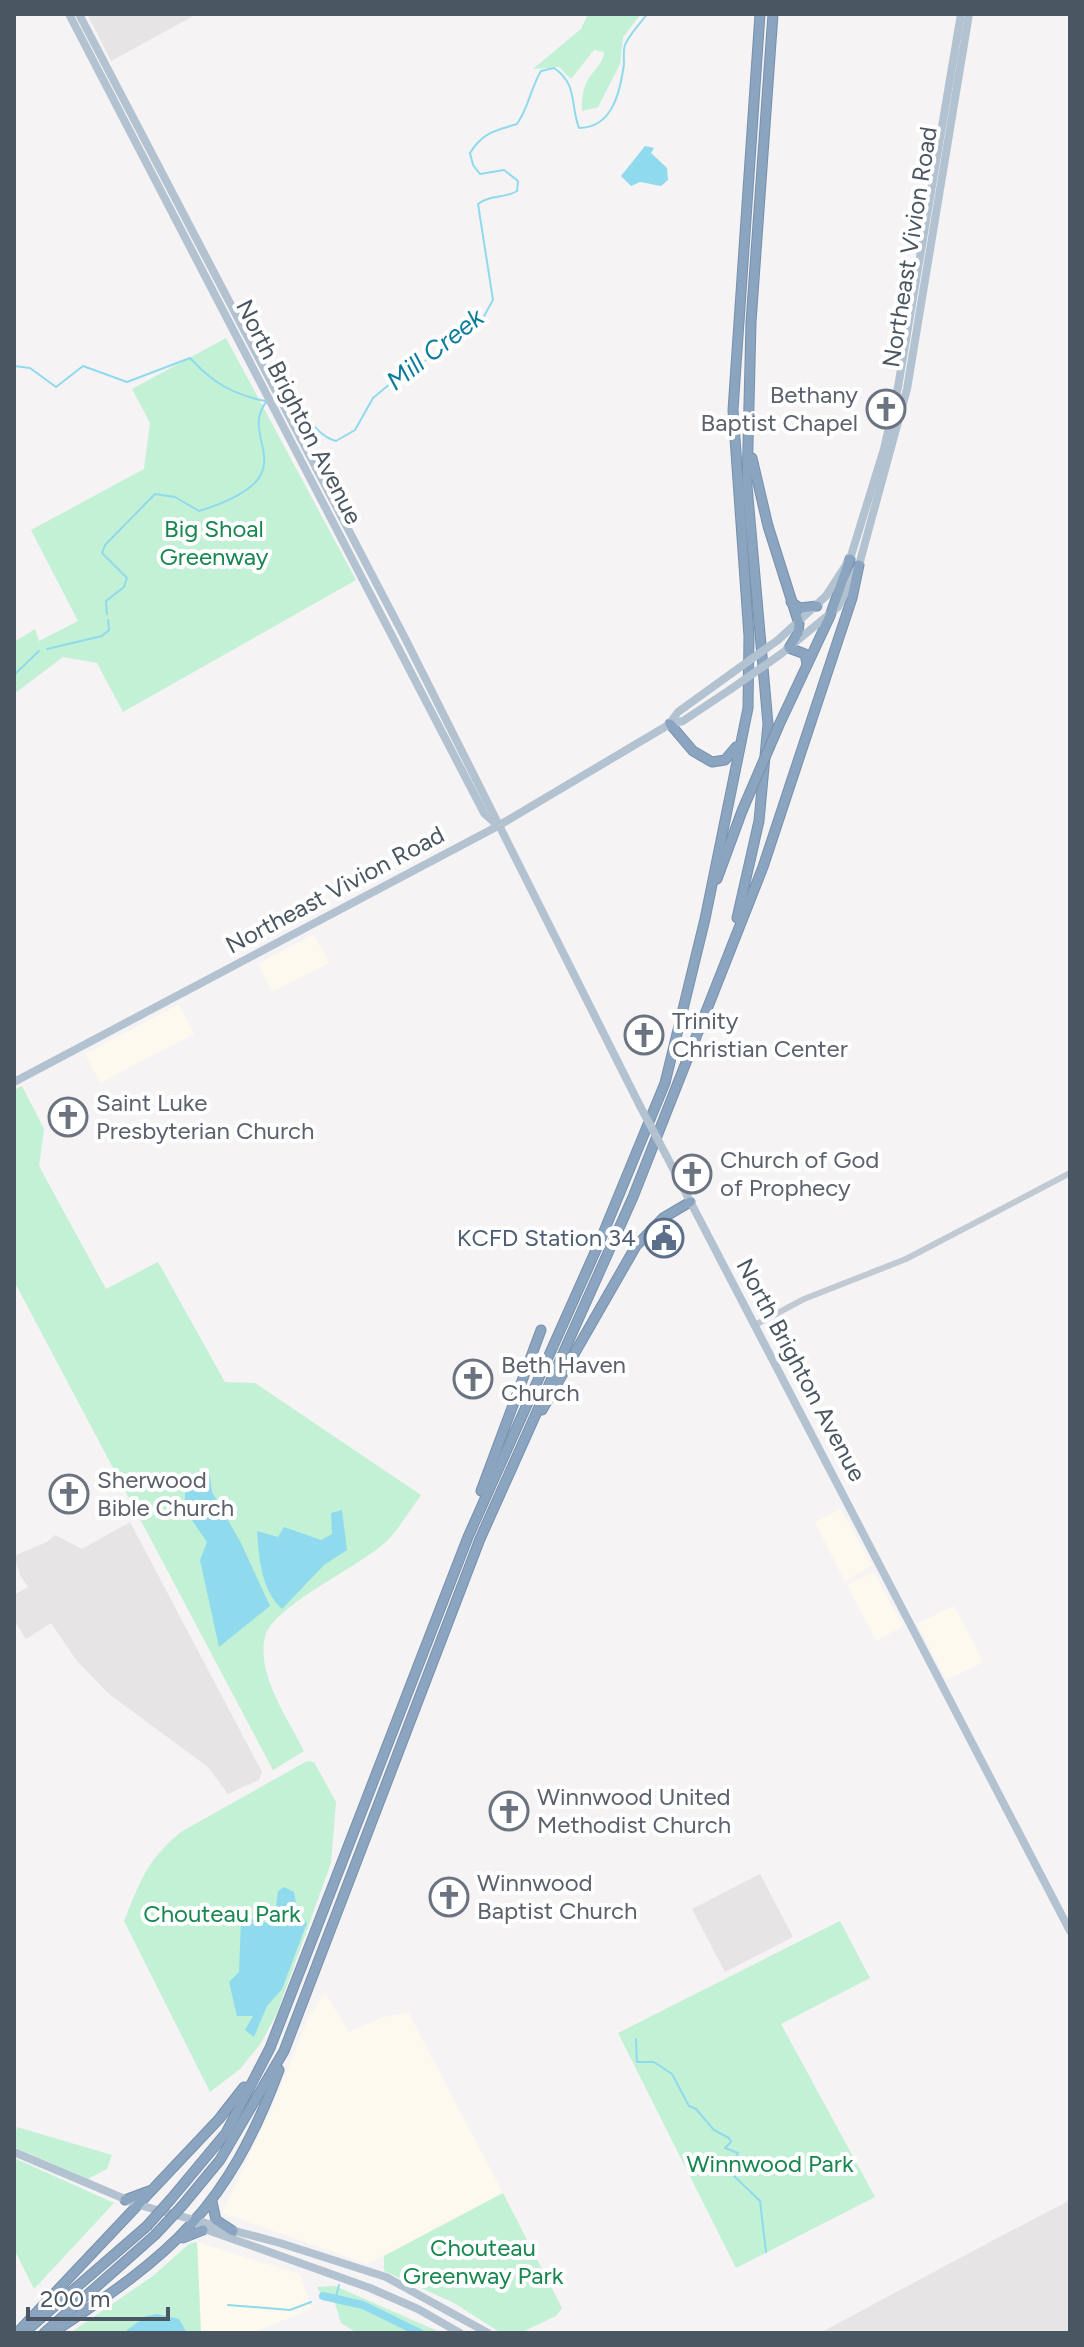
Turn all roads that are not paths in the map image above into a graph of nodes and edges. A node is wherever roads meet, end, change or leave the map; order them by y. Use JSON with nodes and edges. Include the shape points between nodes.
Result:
{"nodes":[{"id":1,"x":69,"y":14,"type":"edge"},
{"id":2,"x":79,"y":14,"type":"edge"},
{"id":3,"x":760,"y":14,"type":"edge"},
{"id":4,"x":773,"y":14,"type":"edge"},
{"id":5,"x":961,"y":14,"type":"edge"},
{"id":6,"x":969,"y":14,"type":"edge"},
{"id":7,"x":748,"y":435,"type":"junction"},
{"id":8,"x":854,"y":562,"type":"junction"},
{"id":9,"x":791,"y":602,"type":"junction"},
{"id":10,"x":817,"y":606,"type":"junction"},
{"id":11,"x":830,"y":616,"type":"junction"},
{"id":12,"x":799,"y":624,"type":"junction"},
{"id":13,"x":785,"y":651,"type":"junction"},
{"id":14,"x":807,"y":664,"type":"junction"},
{"id":15,"x":670,"y":724,"type":"junction"},
{"id":16,"x":742,"y":737,"type":"junction"},
{"id":17,"x":498,"y":826,"type":"junction"},
{"id":18,"x":705,"y":919,"type":"junction"},
{"id":19,"x":732,"y":940,"type":"junction"},
{"id":20,"x":14,"y":1082,"type":"edge"},
{"id":21,"x":1070,"y":1173,"type":"edge"},
{"id":22,"x":690,"y":1202,"type":"junction"},
{"id":23,"x":755,"y":1325,"type":"junction"},
{"id":24,"x":541,"y":1330,"type":"dead end"},
{"id":25,"x":522,"y":1444,"type":"junction"},
{"id":26,"x":468,"y":1537,"type":"junction"},
{"id":27,"x":1070,"y":1931,"type":"edge"},
{"id":28,"x":270,"y":2048,"type":"junction"},
{"id":29,"x":284,"y":2051,"type":"junction"},
{"id":30,"x":14,"y":2152,"type":"edge"},
{"id":31,"x":152,"y":2189,"type":"junction"},
{"id":32,"x":122,"y":2199,"type":"junction"},
{"id":33,"x":212,"y":2202,"type":"junction"},
{"id":34,"x":139,"y":2205,"type":"junction"},
{"id":35,"x":195,"y":2222,"type":"junction"},
{"id":36,"x":121,"y":2224,"type":"junction"},
{"id":37,"x":203,"y":2230,"type":"junction"},
{"id":38,"x":233,"y":2231,"type":"junction"},
{"id":39,"x":176,"y":2242,"type":"junction"},
{"id":40,"x":375,"y":2275,"type":"junction"},
{"id":41,"x":354,"y":2281,"type":"junction"},
{"id":42,"x":20,"y":2333,"type":"edge"},
{"id":43,"x":44,"y":2333,"type":"edge"},
{"id":44,"x":52,"y":2333,"type":"edge"},
{"id":45,"x":460,"y":2333,"type":"edge"},
{"id":46,"x":488,"y":2333,"type":"edge"}],
"edges":[{"from":1,"to":17,"type":"main road","name":"North Brighton Avenue","via":[[484,813]]},
{"from":2,"to":17,"type":"main road","name":"North Brighton Avenue"},
{"from":3,"to":16,"type":"highway","via":[[733,410],[749,636]]},
{"from":4,"to":7,"type":"highway"},
{"from":5,"to":8,"type":"main road","name":"Northeast Vivion Road","via":[[898,387]]},
{"from":6,"to":8,"type":"main road","name":"Northeast Vivion Road","via":[[907,389]]},
{"from":7,"to":9,"type":"highway","via":[[755,481]]},
{"from":7,"to":19,"type":"highway","via":[[747,486],[768,724],[759,821]]},
{"from":8,"to":10,"type":"main road","name":"Northeast Vivion Road"},
{"from":8,"to":11,"type":"highway"},
{"from":8,"to":19,"type":"highway","via":[[852,598],[773,840]]},
{"from":9,"to":10,"type":"highway","via":[[800,608]]},
{"from":9,"to":12,"type":"highway"},
{"from":10,"to":12,"type":"main road","name":"Northeast Vivion Road"},
{"from":11,"to":13,"type":"main road","name":"Northeast Vivion Road"},
{"from":11,"to":14,"type":"highway"},
{"from":12,"to":13,"type":"highway"},
{"from":12,"to":15,"type":"main road","name":"Northeast Vivion Road","bridge":true,"via":[[678,712]]},
{"from":13,"to":14,"type":"highway","via":[[805,654]]},
{"from":13,"to":15,"type":"main road","name":"Northeast Vivion Road","bridge":true,"via":[[683,721]]},
{"from":14,"to":18,"type":"highway","bridge":true,"via":[[742,811]]},
{"from":15,"to":16,"type":"highway","via":[[693,751],[712,762],[728,758]]},
{"from":15,"to":17,"type":"main road","name":"Northeast Vivion Road"},
{"from":16,"to":18,"type":"highway"},
{"from":17,"to":20,"type":"main road","name":"Northeast Vivion Road"},
{"from":17,"to":22,"type":"main road","name":"North Brighton Avenue","bridge":true},
{"from":18,"to":26,"type":"highway","via":[[665,1083]]},
{"from":19,"to":25,"type":"highway","via":[[633,1197]]},
{"from":21,"to":23,"type":"street","via":[[906,1259],[804,1299]]},
{"from":22,"to":23,"type":"main road","name":"North Brighton Avenue"},
{"from":22,"to":25,"type":"highway","via":[[663,1218],[636,1246]]},
{"from":23,"to":27,"type":"main road","name":"North Brighton Avenue"},
{"from":24,"to":26,"type":"highway"},
{"from":25,"to":29,"type":"highway","via":[[480,1539]]},
{"from":26,"to":28,"type":"highway"},
{"from":28,"to":31,"type":"highway","via":[[228,2110]]},
{"from":28,"to":42,"type":"highway","bridge":true,"via":[[226,2133],[171,2199],[147,2226]]},
{"from":29,"to":33,"type":"highway","via":[[251,2134]]},
{"from":29,"to":43,"type":"highway","bridge":true,"via":[[220,2160],[182,2206]]},
{"from":30,"to":32,"type":"main road"},
{"from":31,"to":32,"type":"highway"},
{"from":31,"to":34,"type":"highway"},
{"from":32,"to":34,"type":"main road"},
{"from":32,"to":36,"type":"highway"},
{"from":33,"to":35,"type":"highway"},
{"from":33,"to":38,"type":"highway","via":[[216,2220]]},
{"from":34,"to":35,"type":"main road"},
{"from":34,"to":36,"type":"highway"},
{"from":35,"to":37,"type":"main road"},
{"from":35,"to":38,"type":"main road"},
{"from":35,"to":39,"type":"highway"},
{"from":36,"to":42,"type":"highway"},
{"from":37,"to":39,"type":"highway"},
{"from":37,"to":41,"type":"main road"},
{"from":38,"to":40,"type":"main road"},
{"from":39,"to":44,"type":"highway","via":[[129,2283]]},
{"from":40,"to":41,"type":"main road"},
{"from":40,"to":46,"type":"main road"},
{"from":41,"to":45,"type":"main road"}]}
